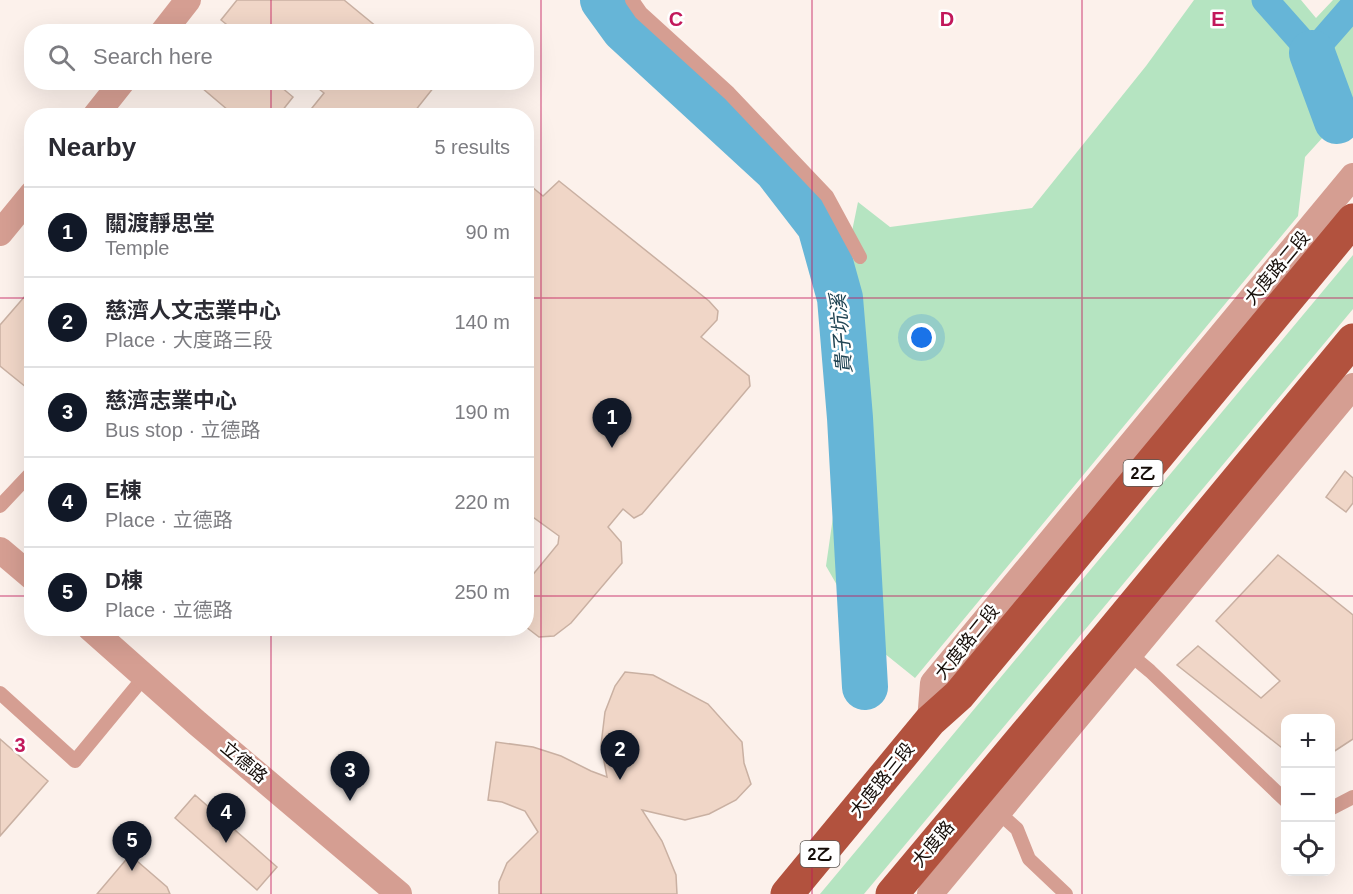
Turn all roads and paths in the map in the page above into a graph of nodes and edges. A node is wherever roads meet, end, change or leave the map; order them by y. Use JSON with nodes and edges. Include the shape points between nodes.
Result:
{"nodes":[{"id":1,"x":188,"y":0,"type":"edge"},
{"id":2,"x":632,"y":0,"type":"edge"},
{"id":3,"x":169,"y":24,"type":"edge"},
{"id":4,"x":116,"y":90,"type":"edge"},
{"id":5,"x":101,"y":108,"type":"edge"},
{"id":6,"x":1353,"y":176,"type":"edge"},
{"id":7,"x":24,"y":204,"type":"edge"},
{"id":8,"x":1353,"y":220,"type":"edge"},
{"id":9,"x":0,"y":233,"type":"edge"},
{"id":10,"x":860,"y":257,"type":"dead end"},
{"id":11,"x":1353,"y":340,"type":"edge"},
{"id":12,"x":1353,"y":386,"type":"edge"},
{"id":13,"x":24,"y":480,"type":"edge"},
{"id":14,"x":0,"y":506,"type":"edge"},
{"id":15,"x":0,"y":550,"type":"edge"},
{"id":16,"x":24,"y":570,"type":"edge"},
{"id":17,"x":99,"y":636,"type":"edge"},
{"id":18,"x":1118,"y":645,"type":"junction"},
{"id":19,"x":145,"y":676,"type":"junction"},
{"id":20,"x":0,"y":693,"type":"edge"},
{"id":21,"x":930,"y":721,"type":"junction"},
{"id":22,"x":1281,"y":796,"type":"edge"},
{"id":23,"x":1353,"y":797,"type":"edge"},
{"id":24,"x":1335,"y":806,"type":"edge"},
{"id":25,"x":985,"y":812,"type":"junction"},
{"id":26,"x":893,"y":893,"type":"edge"},
{"id":27,"x":399,"y":894,"type":"edge"},
{"id":28,"x":787,"y":894,"type":"edge"},
{"id":29,"x":930,"y":894,"type":"edge"},
{"id":30,"x":1066,"y":894,"type":"edge"}],
"edges":[{"from":1,"to":3,"type":"street"},
{"from":2,"to":10,"type":"lane","via":[[641,13],[729,93],[827,196]]},
{"from":4,"to":5,"type":"street"},
{"from":6,"to":21,"type":"street","name":"大度路二段","via":[[933,683]]},
{"from":7,"to":9,"type":"street"},
{"from":8,"to":21,"type":"main road","name":"大度路二段","number":"2乙","via":[[959,695]]},
{"from":11,"to":18,"type":"main road"},
{"from":12,"to":18,"type":"street"},
{"from":13,"to":14,"type":"lane"},
{"from":15,"to":16,"type":"street"},
{"from":17,"to":19,"type":"street","name":"立德路"},
{"from":18,"to":22,"type":"lane","via":[[1150,670]]},
{"from":18,"to":25,"type":"main road"},
{"from":19,"to":20,"type":"lane","via":[[75,760]]},
{"from":19,"to":27,"type":"street","name":"立德路"},
{"from":21,"to":28,"type":"main road","name":"大度路三段","number":"2乙"},
{"from":23,"to":24,"type":"lane"},
{"from":25,"to":26,"type":"main road","name":"大度路"},
{"from":25,"to":29,"type":"street"},
{"from":25,"to":30,"type":"lane","via":[[1017,829],[1029,859]]}]}
